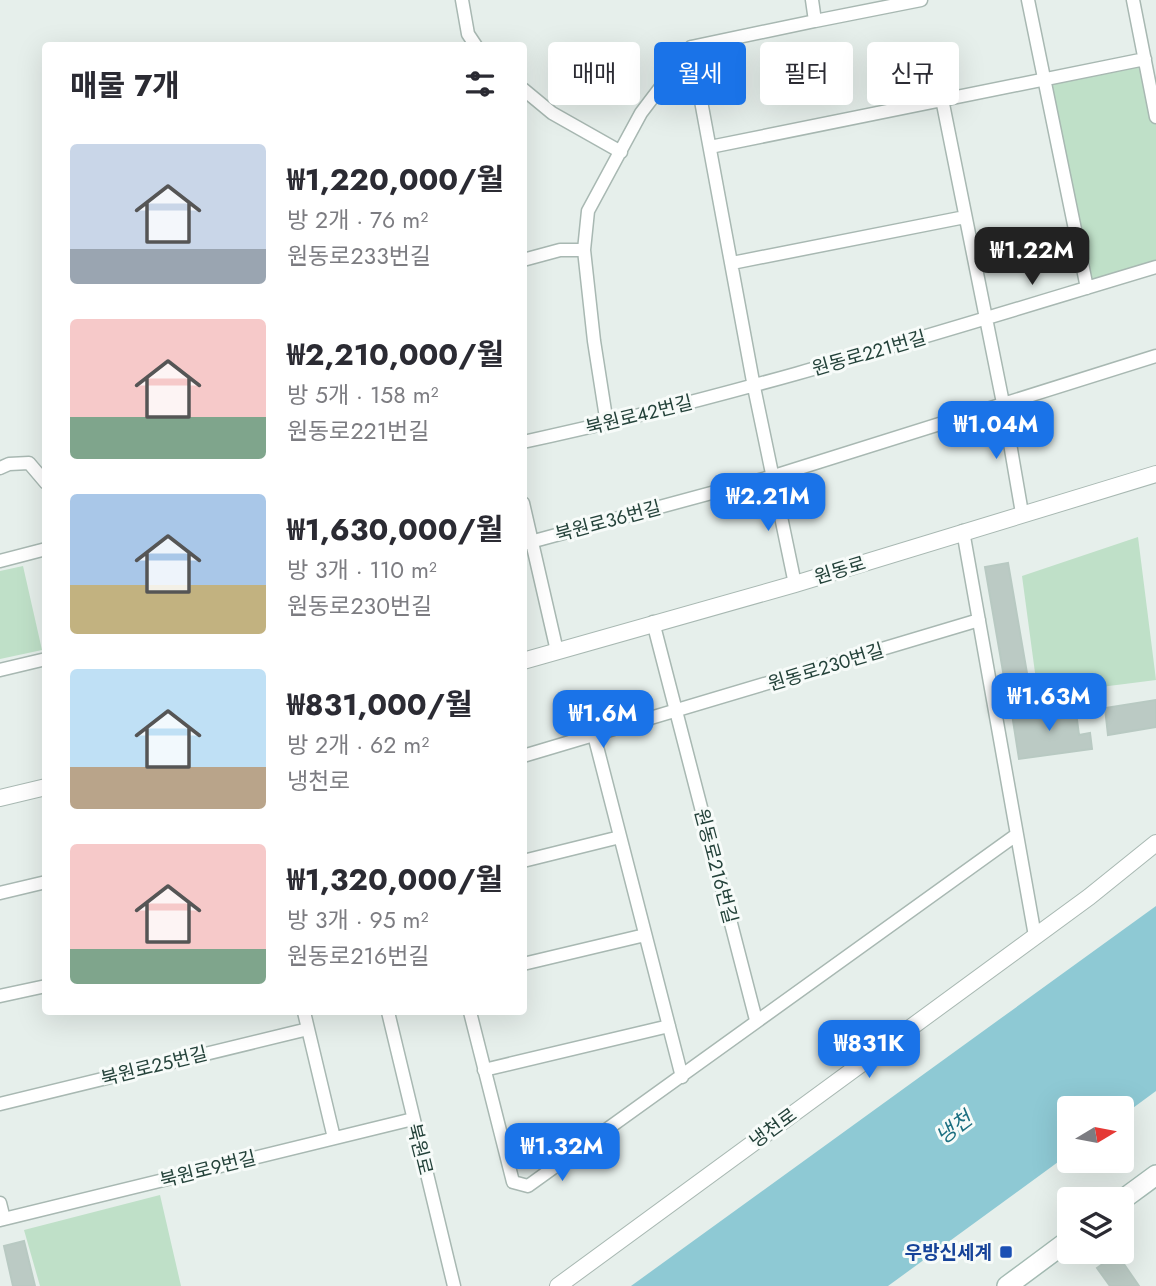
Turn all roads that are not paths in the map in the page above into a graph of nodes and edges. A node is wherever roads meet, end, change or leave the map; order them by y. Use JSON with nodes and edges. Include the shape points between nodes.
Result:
{"nodes":[{"id":1,"x":462,"y":0,"type":"edge"},
{"id":2,"x":812,"y":0,"type":"edge"},
{"id":3,"x":921,"y":0,"type":"edge"},
{"id":4,"x":1028,"y":0,"type":"edge"},
{"id":5,"x":1133,"y":0,"type":"edge"},
{"id":6,"x":815,"y":20,"type":"junction"},
{"id":7,"x":473,"y":42,"type":"edge"},
{"id":8,"x":714,"y":42,"type":"edge"},
{"id":9,"x":1145,"y":59,"type":"junction"},
{"id":10,"x":1043,"y":79,"type":"junction"},
{"id":11,"x":527,"y":92,"type":"edge"},
{"id":12,"x":654,"y":96,"type":"edge"},
{"id":13,"x":959,"y":96,"type":"edge"},
{"id":14,"x":702,"y":105,"type":"edge"},
{"id":15,"x":913,"y":105,"type":"edge"},
{"id":16,"x":943,"y":105,"type":"edge"},
{"id":17,"x":1156,"y":117,"type":"edge"},
{"id":18,"x":710,"y":147,"type":"junction"},
{"id":19,"x":621,"y":152,"type":"junction"},
{"id":20,"x":965,"y":217,"type":"junction"},
{"id":21,"x":584,"y":250,"type":"junction"},
{"id":22,"x":527,"y":259,"type":"edge"},
{"id":23,"x":732,"y":263,"type":"junction"},
{"id":24,"x":1156,"y":267,"type":"edge"},
{"id":25,"x":1087,"y":288,"type":"junction"},
{"id":26,"x":985,"y":318,"type":"junction"},
{"id":27,"x":1156,"y":356,"type":"edge"},
{"id":28,"x":754,"y":387,"type":"junction"},
{"id":29,"x":1003,"y":403,"type":"junction"},
{"id":30,"x":607,"y":424,"type":"junction"},
{"id":31,"x":527,"y":441,"type":"edge"},
{"id":32,"x":0,"y":468,"type":"edge"},
{"id":33,"x":1156,"y":474,"type":"edge"},
{"id":34,"x":774,"y":475,"type":"junction"},
{"id":35,"x":42,"y":478,"type":"edge"},
{"id":36,"x":1022,"y":513,"type":"junction"},
{"id":37,"x":963,"y":531,"type":"junction"},
{"id":38,"x":528,"y":543,"type":"edge"},
{"id":39,"x":42,"y":550,"type":"edge"},
{"id":40,"x":0,"y":561,"type":"edge"},
{"id":41,"x":795,"y":584,"type":"junction"},
{"id":42,"x":979,"y":620,"type":"junction"},
{"id":43,"x":653,"y":622,"type":"junction"},
{"id":44,"x":557,"y":651,"type":"junction"},
{"id":45,"x":42,"y":660,"type":"edge"},
{"id":46,"x":527,"y":660,"type":"edge"},
{"id":47,"x":0,"y":670,"type":"edge"},
{"id":48,"x":675,"y":713,"type":"junction"},
{"id":49,"x":594,"y":735,"type":"junction"},
{"id":50,"x":527,"y":755,"type":"edge"},
{"id":51,"x":42,"y":788,"type":"edge"},
{"id":52,"x":0,"y":798,"type":"edge"},
{"id":53,"x":1016,"y":835,"type":"junction"},
{"id":54,"x":620,"y":837,"type":"junction"},
{"id":55,"x":1156,"y":843,"type":"edge"},
{"id":56,"x":527,"y":860,"type":"edge"},
{"id":57,"x":42,"y":883,"type":"edge"},
{"id":58,"x":0,"y":893,"type":"edge"},
{"id":59,"x":646,"y":935,"type":"junction"},
{"id":60,"x":1035,"y":936,"type":"junction"},
{"id":61,"x":527,"y":963,"type":"edge"},
{"id":62,"x":42,"y":987,"type":"edge"},
{"id":63,"x":0,"y":996,"type":"edge"},
{"id":64,"x":305,"y":1015,"type":"edge"},
{"id":65,"x":389,"y":1015,"type":"edge"},
{"id":66,"x":471,"y":1015,"type":"edge"},
{"id":67,"x":756,"y":1020,"type":"junction"},
{"id":68,"x":669,"y":1026,"type":"junction"},
{"id":69,"x":308,"y":1029,"type":"junction"},
{"id":70,"x":484,"y":1070,"type":"junction"},
{"id":71,"x":682,"y":1077,"type":"junction"},
{"id":72,"x":0,"y":1104,"type":"edge"},
{"id":73,"x":413,"y":1119,"type":"junction"},
{"id":74,"x":334,"y":1138,"type":"junction"},
{"id":75,"x":1156,"y":1175,"type":"edge"},
{"id":76,"x":1134,"y":1191,"type":"edge"},
{"id":77,"x":0,"y":1203,"type":"edge"},
{"id":78,"x":2,"y":1220,"type":"edge"},
{"id":79,"x":1057,"y":1249,"type":"edge"},
{"id":80,"x":454,"y":1286,"type":"edge"},
{"id":81,"x":558,"y":1286,"type":"edge"},
{"id":82,"x":1007,"y":1286,"type":"edge"}],
"edges":[{"from":1,"to":7,"type":"street"},
{"from":2,"to":6,"type":"street"},
{"from":3,"to":6,"type":"street"},
{"from":4,"to":10,"type":"street"},
{"from":5,"to":9,"type":"street"},
{"from":6,"to":8,"type":"street"},
{"from":9,"to":10,"type":"street"},
{"from":9,"to":17,"type":"street"},
{"from":10,"to":13,"type":"street"},
{"from":10,"to":25,"type":"street"},
{"from":11,"to":19,"type":"street","via":[[552,113]]},
{"from":12,"to":19,"type":"street"},
{"from":14,"to":18,"type":"street"},
{"from":15,"to":18,"type":"street"},
{"from":16,"to":20,"type":"street"},
{"from":18,"to":23,"type":"street"},
{"from":19,"to":21,"type":"street","via":[[588,211]]},
{"from":20,"to":23,"type":"street"},
{"from":20,"to":26,"type":"street"},
{"from":21,"to":22,"type":"street","via":[[560,250]]},
{"from":21,"to":30,"type":"street"},
{"from":23,"to":28,"type":"street"},
{"from":24,"to":25,"type":"street","name":"원동로221번길"},
{"from":25,"to":26,"type":"street","name":"원동로221번길"},
{"from":26,"to":28,"type":"street","name":"원동로221번길"},
{"from":26,"to":29,"type":"street"},
{"from":27,"to":29,"type":"street"},
{"from":28,"to":30,"type":"street","name":"북원로42번길"},
{"from":28,"to":34,"type":"street"},
{"from":29,"to":34,"type":"street"},
{"from":29,"to":36,"type":"street"},
{"from":30,"to":31,"type":"street","name":"북원로42번길"},
{"from":32,"to":35,"type":"street","via":[[29,463]]},
{"from":33,"to":36,"type":"street","name":"원동로"},
{"from":34,"to":38,"type":"street","name":"북원로36번길"},
{"from":34,"to":41,"type":"street"},
{"from":36,"to":37,"type":"street","name":"원동로"},
{"from":37,"to":41,"type":"street","name":"원동로"},
{"from":37,"to":42,"type":"street"},
{"from":38,"to":44,"type":"street"},
{"from":39,"to":40,"type":"street"},
{"from":41,"to":43,"type":"street","name":"원동로"},
{"from":42,"to":48,"type":"street","name":"원동로230번길"},
{"from":42,"to":53,"type":"street"},
{"from":43,"to":44,"type":"street","name":"원동로"},
{"from":43,"to":48,"type":"street","name":"원동로216번길"},
{"from":44,"to":46,"type":"street","name":"원동로"},
{"from":45,"to":47,"type":"street"},
{"from":48,"to":49,"type":"street"},
{"from":48,"to":67,"type":"street","name":"원동로216번길"},
{"from":49,"to":50,"type":"street"},
{"from":49,"to":54,"type":"street"},
{"from":51,"to":52,"type":"street"},
{"from":53,"to":60,"type":"street"},
{"from":53,"to":67,"type":"street"},
{"from":54,"to":56,"type":"street"},
{"from":54,"to":59,"type":"street"},
{"from":55,"to":60,"type":"street","name":"냉천로"},
{"from":57,"to":58,"type":"street"},
{"from":59,"to":61,"type":"street"},
{"from":59,"to":68,"type":"street"},
{"from":60,"to":81,"type":"street","name":"냉천로"},
{"from":62,"to":63,"type":"street"},
{"from":64,"to":69,"type":"street"},
{"from":65,"to":73,"type":"street","name":"북원로"},
{"from":66,"to":70,"type":"street"},
{"from":67,"to":71,"type":"street"},
{"from":68,"to":70,"type":"street"},
{"from":68,"to":71,"type":"street"},
{"from":69,"to":72,"type":"street","name":"북원로25번길"},
{"from":69,"to":74,"type":"street"},
{"from":70,"to":71,"type":"street","via":[[513,1182],[527,1186]]},
{"from":73,"to":74,"type":"street","name":"북원로9번길"},
{"from":73,"to":80,"type":"street","name":"북원로"},
{"from":74,"to":78,"type":"street","name":"북원로9번길"},
{"from":75,"to":76,"type":"main road"},
{"from":77,"to":78,"type":"street","name":"북원로9번길"},
{"from":79,"to":82,"type":"main road"}]}
